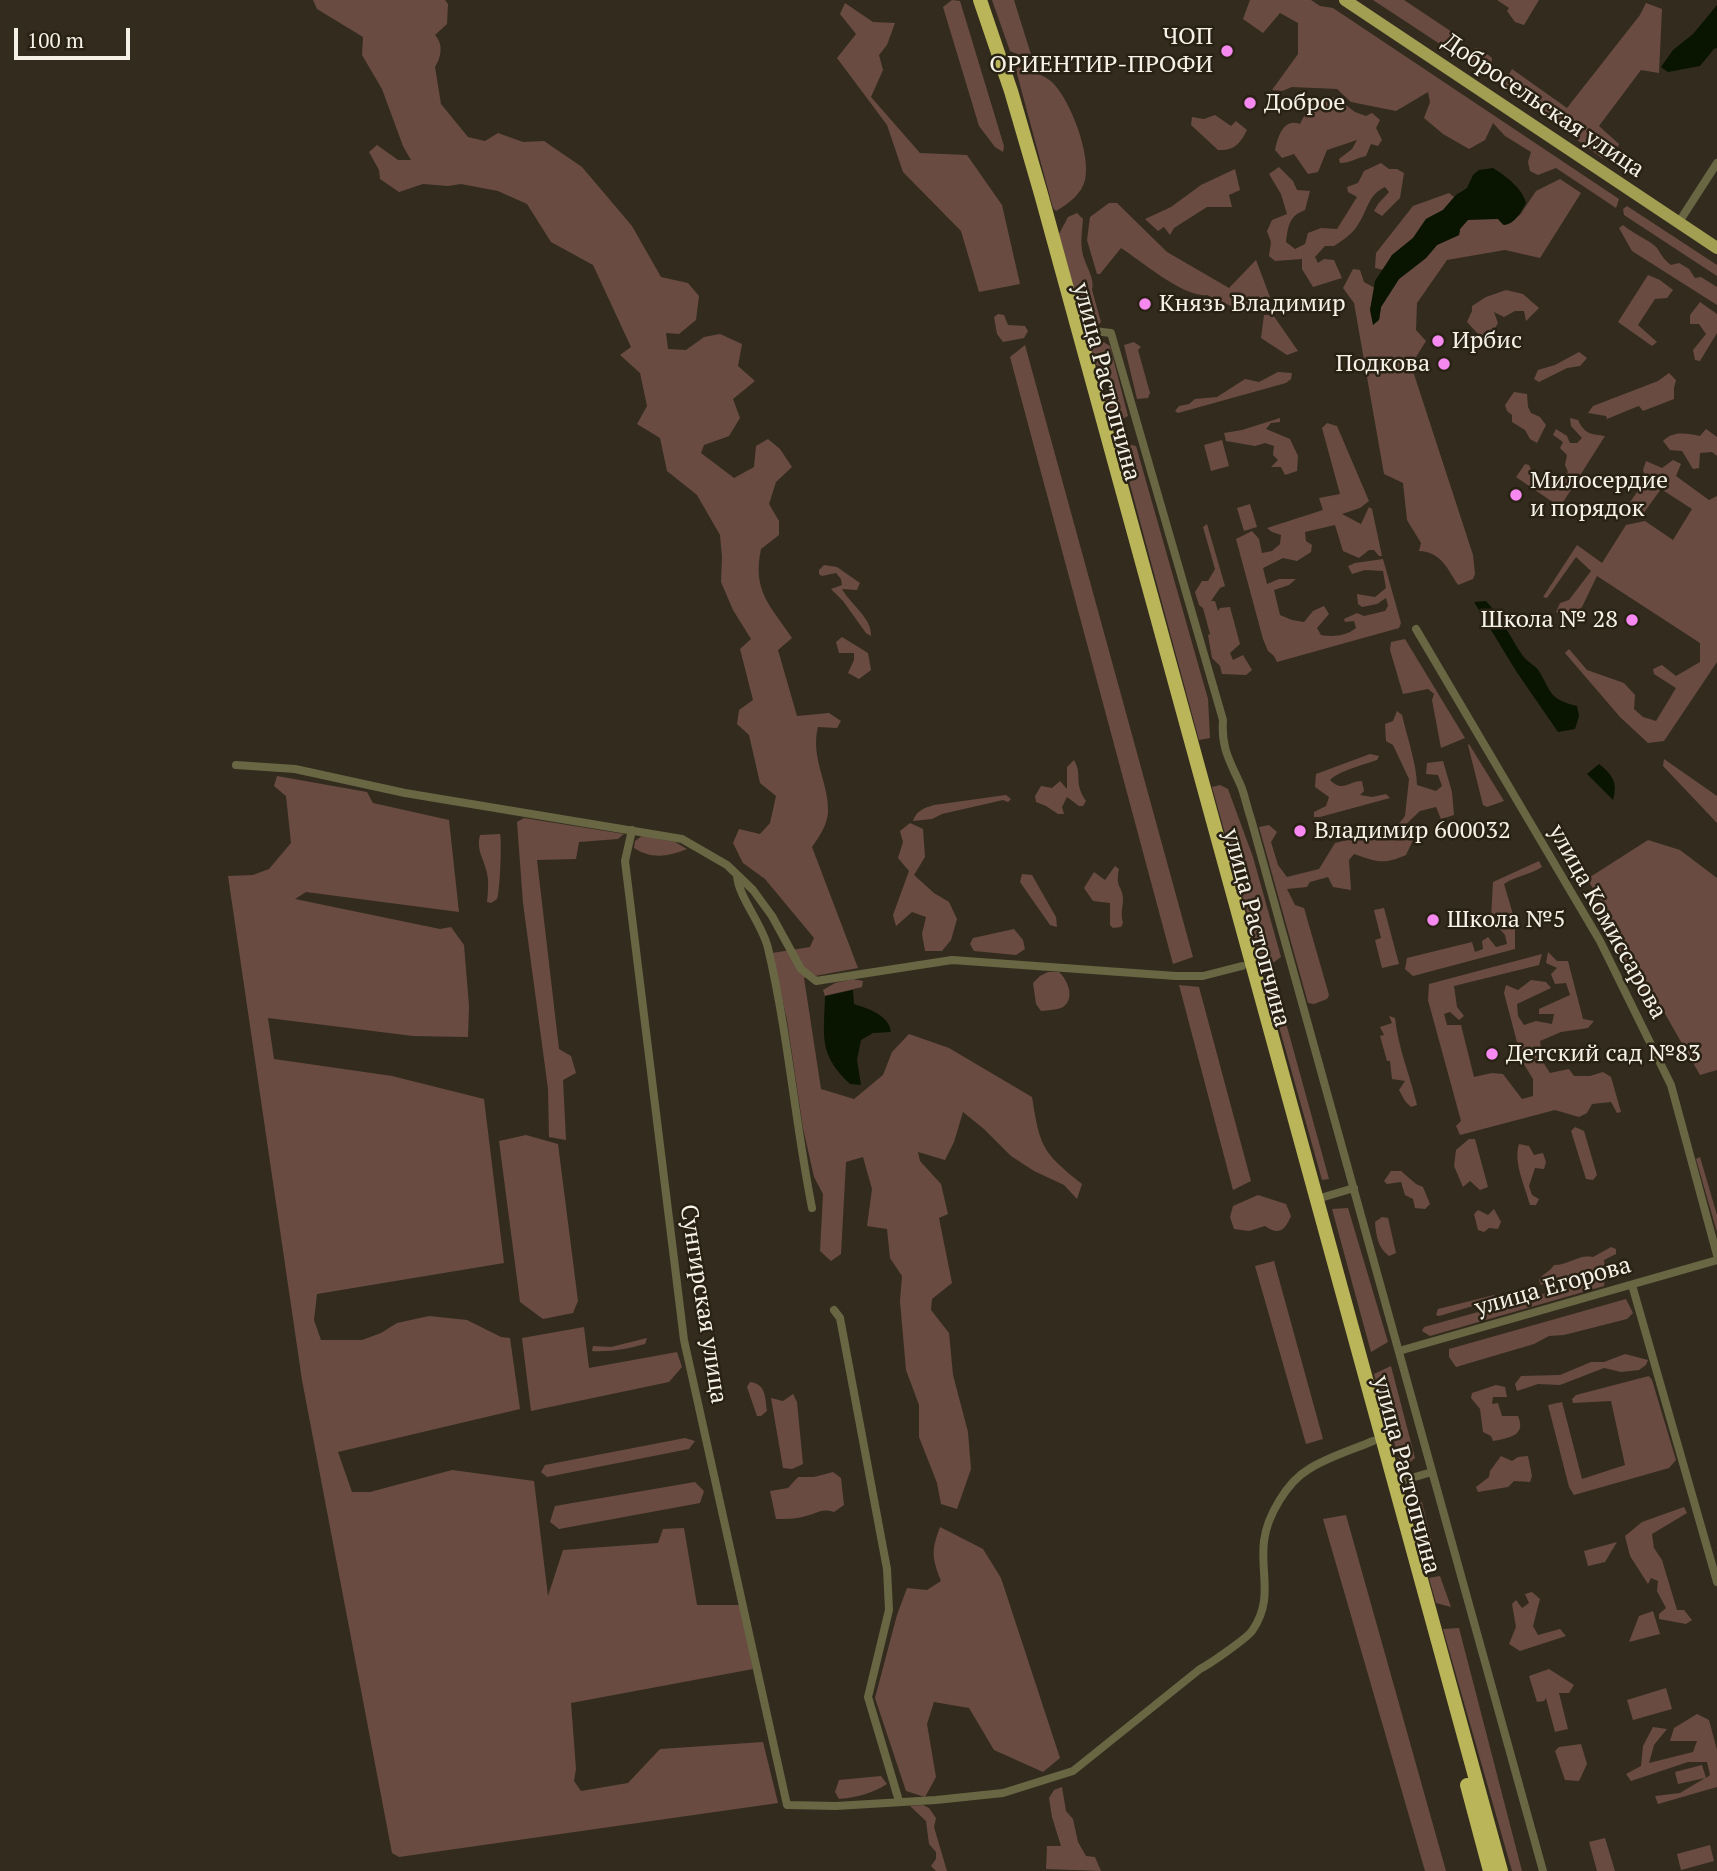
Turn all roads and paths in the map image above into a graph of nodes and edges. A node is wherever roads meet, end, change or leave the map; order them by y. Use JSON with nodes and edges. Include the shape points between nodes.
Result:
{"nodes":[{"id":1,"x":971,"y":0,"type":"edge"},
{"id":2,"x":980,"y":0,"type":"edge"},
{"id":3,"x":1345,"y":0,"type":"edge"},
{"id":4,"x":1717,"y":163,"type":"edge"},
{"id":5,"x":1679,"y":222,"type":"junction"},
{"id":6,"x":1717,"y":248,"type":"edge"},
{"id":7,"x":1079,"y":334,"type":"junction"},
{"id":8,"x":1416,"y":629,"type":"dead end"},
{"id":9,"x":236,"y":765,"type":"dead end"},
{"id":10,"x":632,"y":830,"type":"junction"},
{"id":11,"x":737,"y":875,"type":"junction"},
{"id":12,"x":1242,"y":967,"type":"junction"},
{"id":13,"x":1354,"y":1188,"type":"junction"},
{"id":14,"x":1317,"y":1199,"type":"junction"},
{"id":15,"x":812,"y":1208,"type":"dead end"},
{"id":16,"x":1717,"y":1255,"type":"edge"},
{"id":17,"x":1717,"y":1260,"type":"edge"},
{"id":18,"x":1632,"y":1285,"type":"junction"},
{"id":19,"x":834,"y":1310,"type":"dead end"},
{"id":20,"x":1399,"y":1351,"type":"junction"},
{"id":21,"x":1373,"y":1441,"type":"junction"},
{"id":22,"x":1432,"y":1472,"type":"junction"},
{"id":23,"x":1394,"y":1483,"type":"junction"},
{"id":24,"x":1717,"y":1582,"type":"edge"},
{"id":25,"x":900,"y":1801,"type":"junction"},
{"id":26,"x":1490,"y":1871,"type":"edge"},
{"id":27,"x":1501,"y":1871,"type":"edge"},
{"id":28,"x":1543,"y":1871,"type":"edge"}],
"edges":[{"from":1,"to":12,"type":"highway","name":"улица Растопчина","via":[[1031,192]]},
{"from":2,"to":7,"type":"highway","name":"улица Растопчина","via":[[1011,91]]},
{"from":3,"to":5,"type":"main road","name":"Добросельская улица"},
{"from":4,"to":5,"type":"street"},
{"from":5,"to":6,"type":"main road","name":"Добросельская улица"},
{"from":7,"to":13,"type":"street","name":"улица Растопчина","via":[[1111,333],[1223,720],[1222,737],[1247,806]]},
{"from":7,"to":14,"type":"highway","name":"улица Растопчина"},
{"from":8,"to":16,"type":"street","name":"улица Комиссарова","via":[[1600,941],[1671,1085]]},
{"from":9,"to":10,"type":"street","via":[[295,769],[405,793]]},
{"from":10,"to":11,"type":"street","via":[[682,839]]},
{"from":10,"to":25,"type":"street","name":"Сунгирская улица","via":[[625,861],[684,1340],[787,1805]]},
{"from":11,"to":12,"type":"street","via":[[772,916],[801,969],[816,981],[951,960],[1176,976],[1203,976]]},
{"from":11,"to":15,"type":"street","via":[[737,886],[767,945]]},
{"from":12,"to":21,"type":"highway","name":"улица Растопчина"},
{"from":13,"to":14,"type":"street"},
{"from":13,"to":20,"type":"street","name":"улица Растопчина"},
{"from":14,"to":23,"type":"highway","name":"улица Растопчина"},
{"from":17,"to":18,"type":"street","name":"улица Егорова"},
{"from":18,"to":20,"type":"street","name":"улица Егорова"},
{"from":18,"to":24,"type":"street"},
{"from":19,"to":25,"type":"street","via":[[840,1318],[887,1569],[889,1610],[868,1697]]},
{"from":20,"to":22,"type":"street","name":"улица Растопчина"},
{"from":21,"to":25,"type":"street","via":[[1308,1469],[1290,1486],[1270,1519],[1264,1542],[1266,1598],[1252,1632],[1073,1771],[1003,1793]]},
{"from":21,"to":26,"type":"highway","name":"улица Растопчина"},
{"from":22,"to":23,"type":"street","name":"улица Растопчина"},
{"from":22,"to":28,"type":"street","name":"улица Растопчина"},
{"from":23,"to":27,"type":"highway","name":"улица Растопчина"}]}
